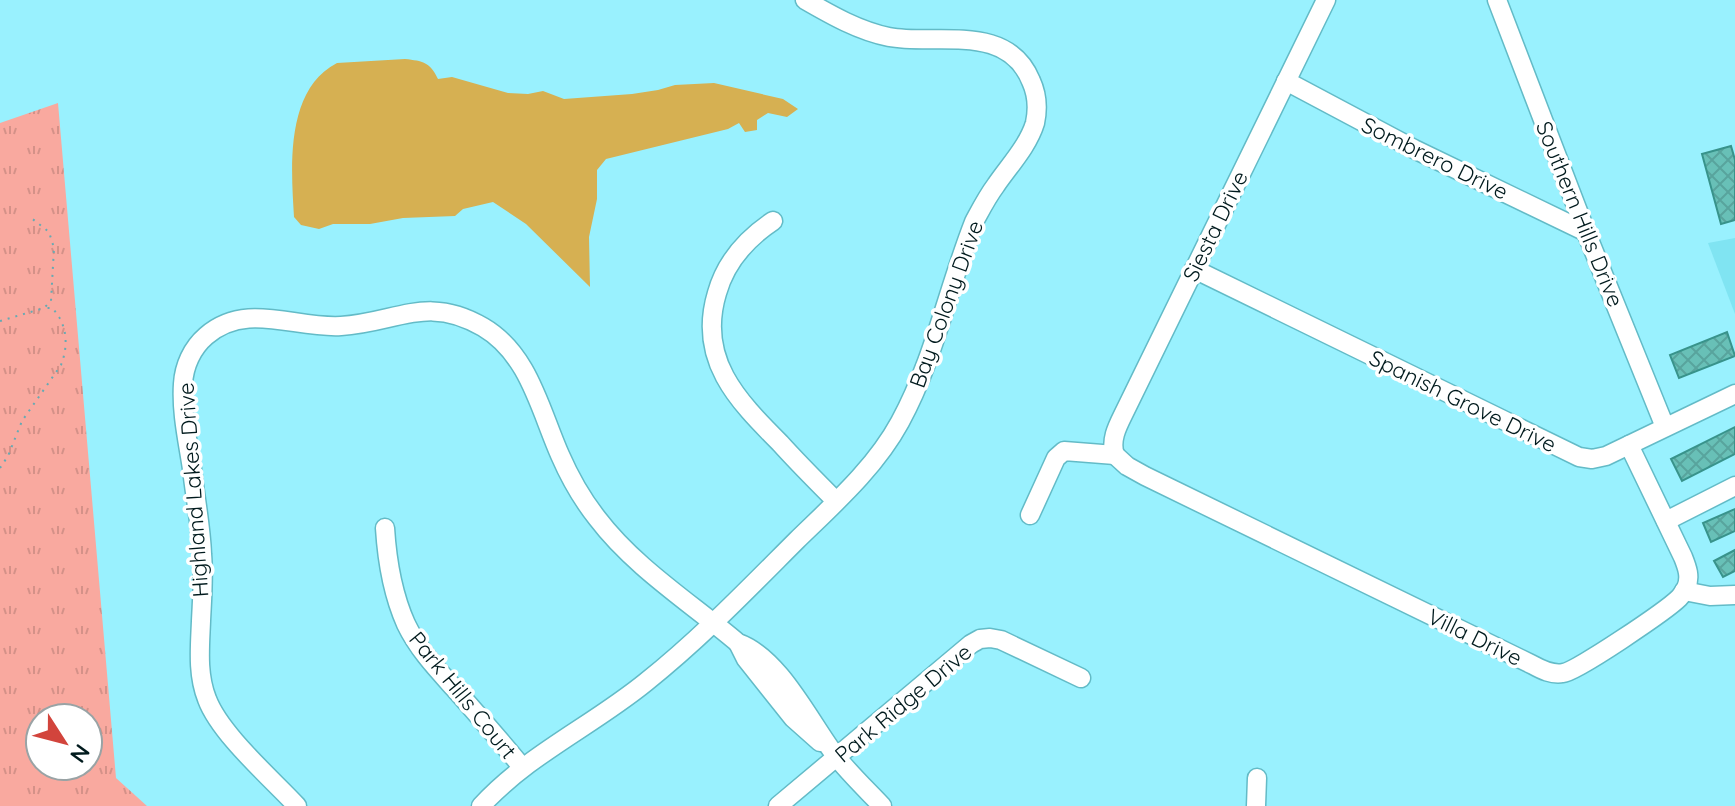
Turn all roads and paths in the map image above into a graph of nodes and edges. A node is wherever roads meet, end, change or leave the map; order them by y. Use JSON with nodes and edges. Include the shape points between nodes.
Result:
{"nodes":[{"id":1,"x":805,"y":0,"type":"edge"},
{"id":2,"x":1326,"y":0,"type":"edge"},
{"id":3,"x":1497,"y":0,"type":"edge"},
{"id":4,"x":1286,"y":81,"type":"junction"},
{"id":5,"x":31,"y":218,"type":"dead end"},
{"id":6,"x":773,"y":221,"type":"dead end"},
{"id":7,"x":1586,"y":232,"type":"junction"},
{"id":8,"x":1194,"y":269,"type":"junction"},
{"id":9,"x":44,"y":308,"type":"junction"},
{"id":10,"x":0,"y":321,"type":"edge"},
{"id":11,"x":1735,"y":394,"type":"edge"},
{"id":12,"x":1665,"y":427,"type":"junction"},
{"id":13,"x":1629,"y":445,"type":"junction"},
{"id":14,"x":1115,"y":455,"type":"junction"},
{"id":15,"x":0,"y":468,"type":"edge"},
{"id":16,"x":1735,"y":486,"type":"edge"},
{"id":17,"x":836,"y":501,"type":"junction"},
{"id":18,"x":1030,"y":515,"type":"dead end"},
{"id":19,"x":1666,"y":521,"type":"junction"},
{"id":20,"x":385,"y":528,"type":"dead end"},
{"id":21,"x":1684,"y":591,"type":"junction"},
{"id":22,"x":1735,"y":595,"type":"edge"},
{"id":23,"x":714,"y":623,"type":"junction"},
{"id":24,"x":1081,"y":678,"type":"dead end"},
{"id":25,"x":836,"y":757,"type":"junction"},
{"id":26,"x":522,"y":767,"type":"junction"},
{"id":27,"x":1257,"y":778,"type":"dead end"},
{"id":28,"x":297,"y":806,"type":"edge"},
{"id":29,"x":481,"y":806,"type":"edge"},
{"id":30,"x":778,"y":806,"type":"edge"},
{"id":31,"x":882,"y":806,"type":"edge"},
{"id":32,"x":1256,"y":806,"type":"edge"}],
"edges":[{"from":1,"to":17,"type":"street","name":"Bay Colony Drive","via":[[886,36],[993,44],[1024,67],[1037,106],[1028,140],[974,222],[910,402],[874,461]]},
{"from":2,"to":4,"type":"street","name":"Siesta Drive"},
{"from":3,"to":7,"type":"street","name":"Southern Hills Drive"},
{"from":4,"to":7,"type":"street","name":"Sombrero Drive"},
{"from":4,"to":8,"type":"street","name":"Siesta Drive"},
{"from":5,"to":9,"type":"path","via":[[49,232],[54,248],[51,301]]},
{"from":6,"to":17,"type":"street","via":[[745,243],[723,275],[712,317],[714,347],[724,377],[743,405]]},
{"from":7,"to":12,"type":"street","name":"Southern Hills Drive"},
{"from":8,"to":13,"type":"street","name":"Spanish Grove Drive","via":[[1579,457],[1606,456]]},
{"from":8,"to":14,"type":"street","name":"Siesta Drive","via":[[1117,427]]},
{"from":9,"to":10,"type":"path"},
{"from":9,"to":15,"type":"path","via":[[60,316],[65,355],[22,421]]},
{"from":11,"to":12,"type":"street","name":"Spanish Grove Drive"},
{"from":12,"to":13,"type":"street","name":"Spanish Grove Drive"},
{"from":13,"to":19,"type":"street"},
{"from":14,"to":18,"type":"street","via":[[1060,453]]},
{"from":14,"to":21,"type":"street","name":"Villa Drive","via":[[1145,476],[1554,674],[1582,665]]},
{"from":16,"to":19,"type":"street"},
{"from":17,"to":23,"type":"street","name":"Bay Colony Drive"},
{"from":19,"to":21,"type":"street","via":[[1688,572]]},
{"from":20,"to":26,"type":"street","name":"Park Hills Court","via":[[395,590],[413,637]]},
{"from":21,"to":22,"type":"street"},
{"from":23,"to":25,"type":"street","name":"Highland Lakes Drive","via":[[779,688],[793,718]]},
{"from":23,"to":26,"type":"street","via":[[627,697]]},
{"from":23,"to":28,"type":"street","name":"Highland Lakes Drive","via":[[641,565],[599,522],[568,473],[519,361],[483,327],[452,314],[421,311],[341,326],[259,317],[217,328],[196,345],[182,386],[202,555],[203,689],[228,732]]},
{"from":24,"to":25,"type":"street","name":"Park Ridge Drive","via":[[1001,640],[980,639]]},
{"from":25,"to":30,"type":"street","name":"Park Ridge Drive"},
{"from":25,"to":31,"type":"street","name":"Highland Lakes Drive"},
{"from":26,"to":29,"type":"street"},
{"from":27,"to":32,"type":"street"}]}
